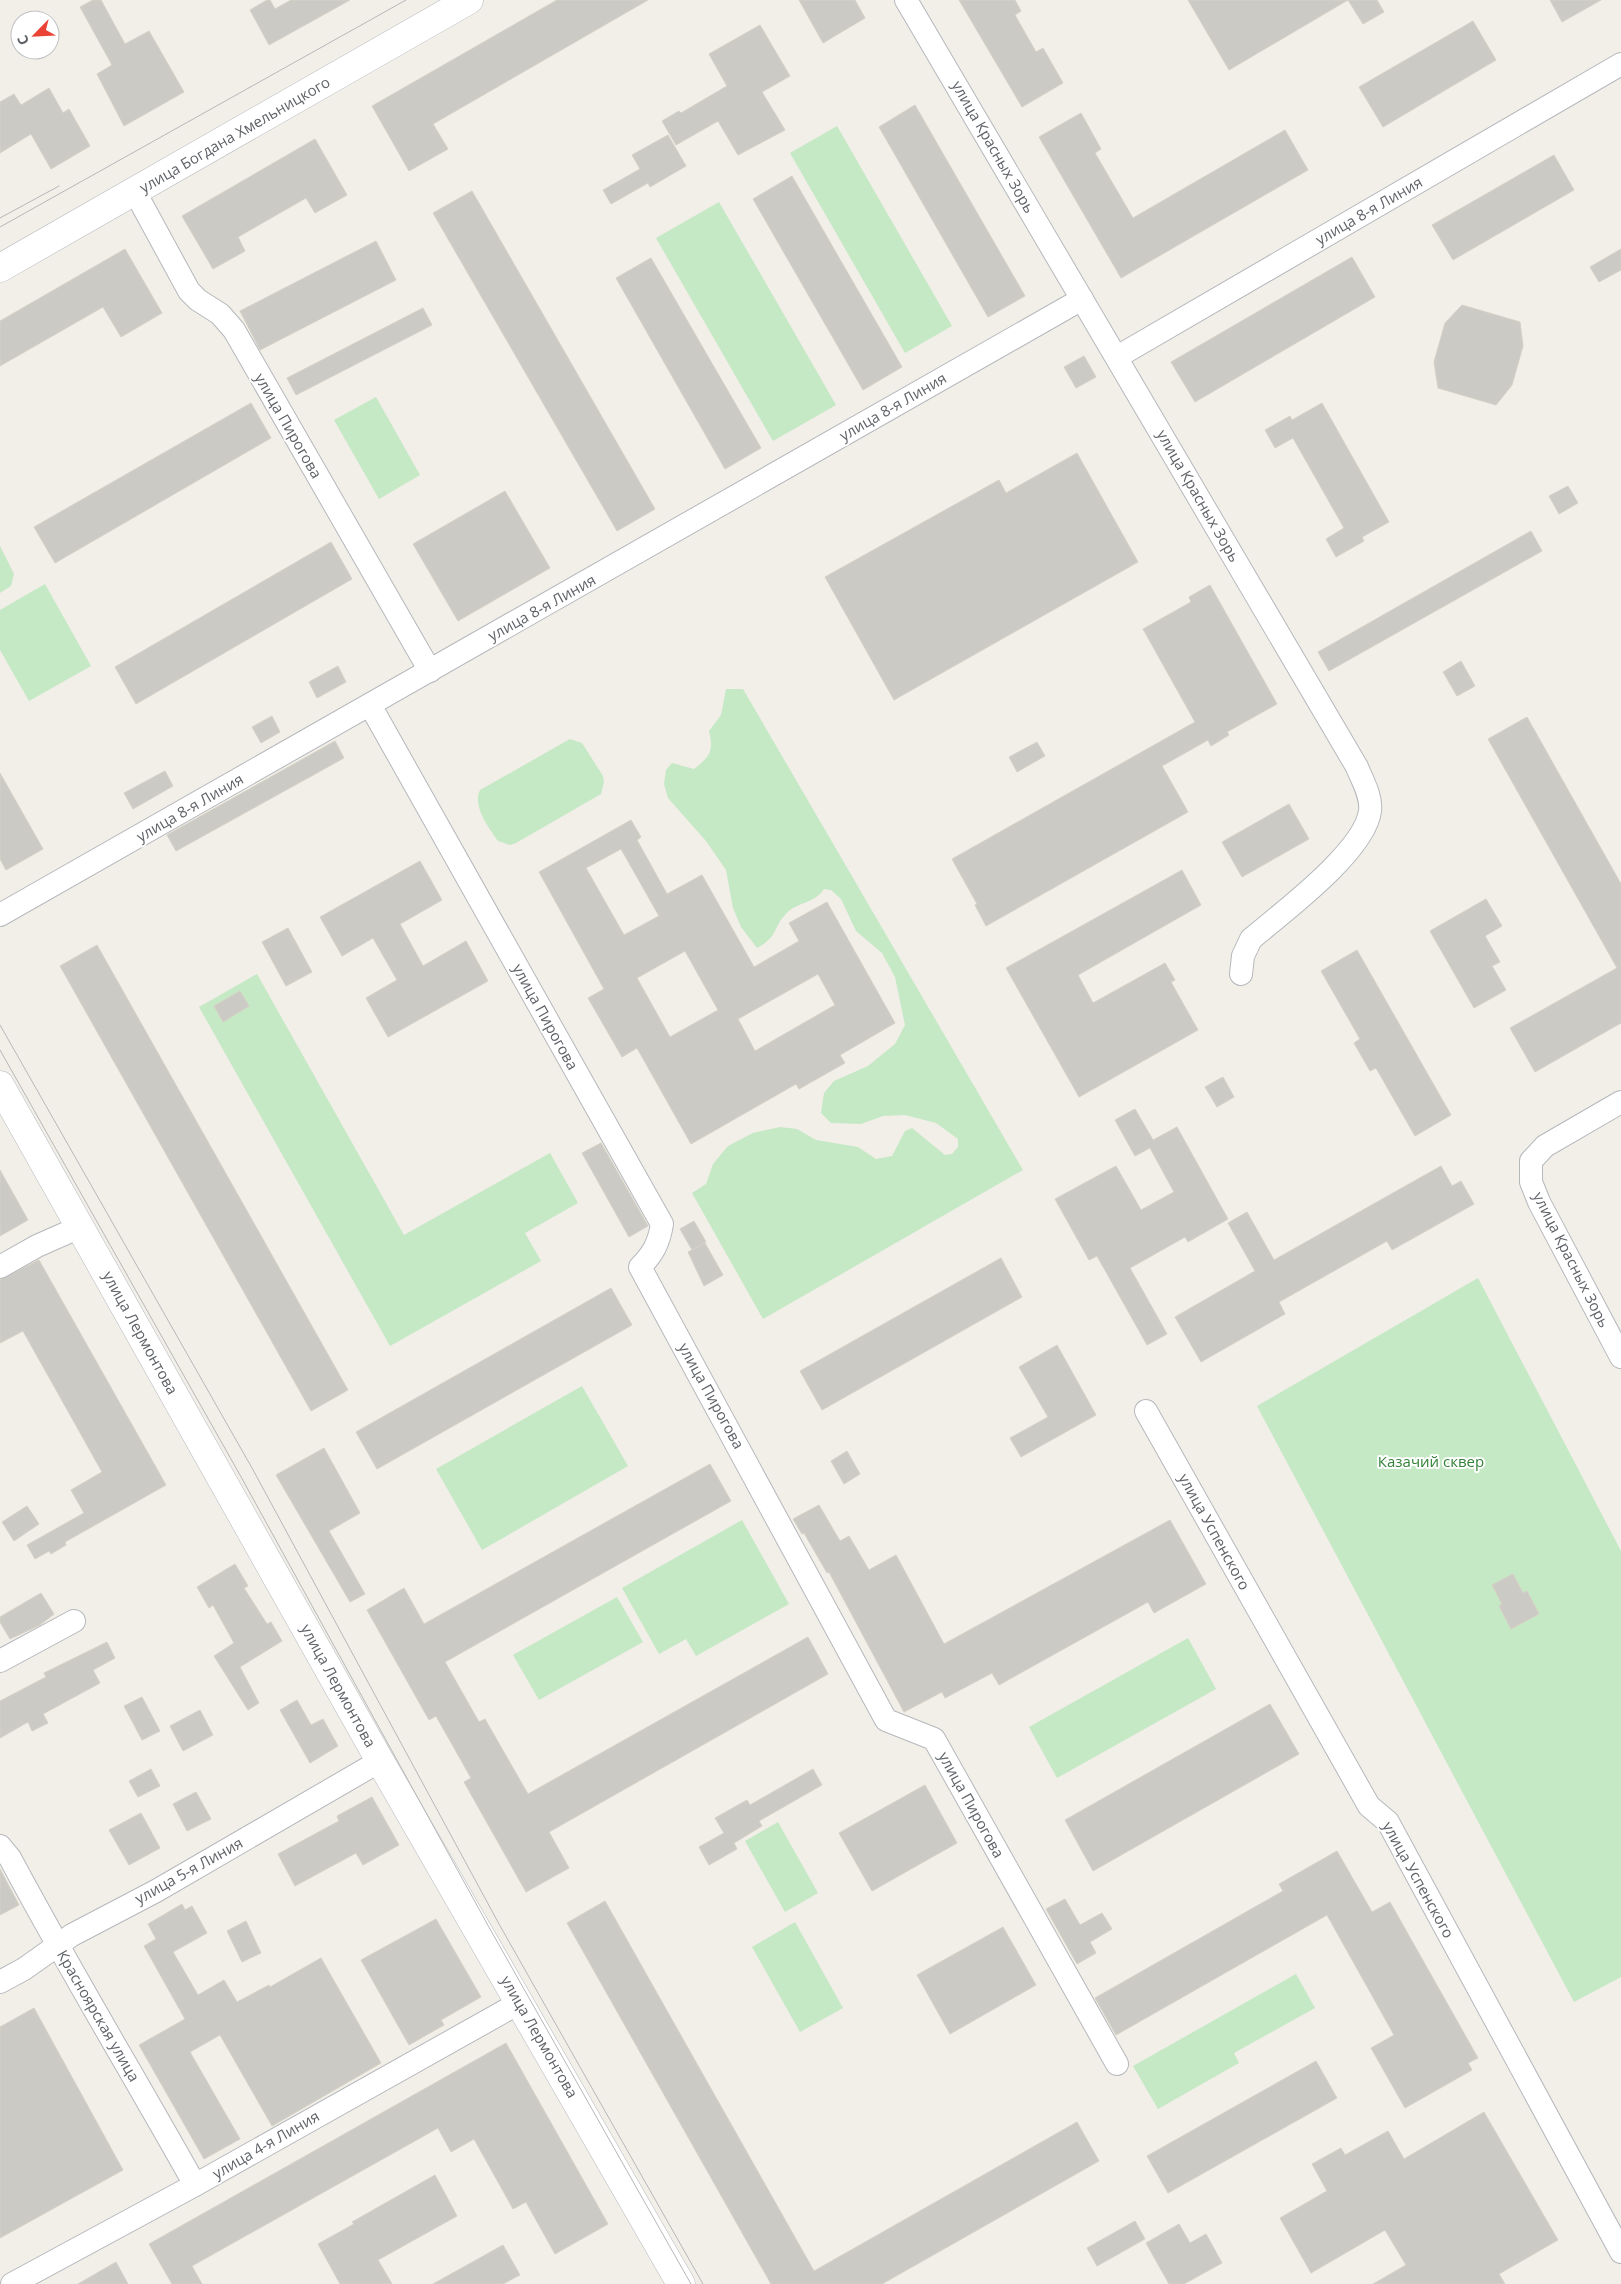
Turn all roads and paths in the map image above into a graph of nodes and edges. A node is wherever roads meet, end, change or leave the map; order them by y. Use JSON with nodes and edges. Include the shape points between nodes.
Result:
{"nodes":[{"id":1,"x":469,"y":0,"type":"edge"},
{"id":2,"x":906,"y":0,"type":"edge"},
{"id":3,"x":1621,"y":64,"type":"edge"},
{"id":4,"x":135,"y":192,"type":"junction"},
{"id":5,"x":0,"y":268,"type":"edge"},
{"id":6,"x":1082,"y":299,"type":"junction"},
{"id":7,"x":1116,"y":357,"type":"junction"},
{"id":8,"x":430,"y":671,"type":"junction"},
{"id":9,"x":370,"y":705,"type":"junction"},
{"id":10,"x":0,"y":915,"type":"edge"},
{"id":11,"x":1241,"y":974,"type":"dead end"},
{"id":12,"x":0,"y":1084,"type":"edge"},
{"id":13,"x":1621,"y":1102,"type":"edge"},
{"id":14,"x":80,"y":1227,"type":"junction"},
{"id":15,"x":0,"y":1268,"type":"edge"},
{"id":16,"x":1621,"y":1357,"type":"edge"},
{"id":17,"x":1146,"y":1411,"type":"dead end"},
{"id":18,"x":74,"y":1621,"type":"dead end"},
{"id":19,"x":0,"y":1661,"type":"edge"},
{"id":20,"x":380,"y":1761,"type":"junction"},
{"id":21,"x":0,"y":1846,"type":"edge"},
{"id":22,"x":56,"y":1945,"type":"junction"},
{"id":23,"x":0,"y":1982,"type":"edge"},
{"id":24,"x":520,"y":2002,"type":"junction"},
{"id":25,"x":1117,"y":2064,"type":"dead end"},
{"id":26,"x":195,"y":2186,"type":"junction"},
{"id":27,"x":1621,"y":2252,"type":"edge"},
{"id":28,"x":12,"y":2284,"type":"edge"},
{"id":29,"x":681,"y":2284,"type":"edge"}],
"edges":[{"from":1,"to":4,"type":"main road","name":"улица Богдана Хмельницкого"},
{"from":2,"to":6,"type":"street","name":"улица Красных Зорь"},
{"from":3,"to":7,"type":"street","name":"улица 8-я Линия"},
{"from":4,"to":5,"type":"main road","name":"улица Богдана Хмельницкого"},
{"from":4,"to":8,"type":"street","name":"улица Пирогова","via":[[189,291],[220,314],[234,330]]},
{"from":6,"to":7,"type":"street","name":"улица Красных Зорь"},
{"from":6,"to":8,"type":"street","name":"улица 8-я Линия"},
{"from":7,"to":11,"type":"street","name":"улица Красных Зорь","via":[[1356,767],[1371,810],[1364,832],[1348,852],[1252,939],[1243,956]]},
{"from":8,"to":9,"type":"street","name":"улица 8-я Линия"},
{"from":9,"to":10,"type":"street","name":"улица 8-я Линия"},
{"from":9,"to":25,"type":"street","name":"улица Пирогова","via":[[662,1224],[653,1254],[640,1267],[886,1720],[934,1739]]},
{"from":12,"to":14,"type":"main road","name":"улица Лермонтова"},
{"from":13,"to":16,"type":"street","name":"улица Красных Зорь","via":[[1545,1146],[1531,1161],[1531,1182],[1539,1202]]},
{"from":14,"to":15,"type":"street","via":[[37,1246]]},
{"from":14,"to":20,"type":"main road","name":"улица Лермонтова"},
{"from":17,"to":27,"type":"street","name":"улица Успенского","via":[[1369,1806],[1388,1822]]},
{"from":18,"to":19,"type":"street"},
{"from":20,"to":22,"type":"street","name":"улица 5-я Линия"},
{"from":20,"to":24,"type":"main road","name":"улица Лермонтова"},
{"from":21,"to":22,"type":"street","name":"Красноярская улица","via":[[10,1858]]},
{"from":22,"to":23,"type":"street","name":"улица 5-я Линия"},
{"from":22,"to":26,"type":"street","name":"Красноярская улица"},
{"from":24,"to":26,"type":"street","name":"улица 4-я Линия"},
{"from":24,"to":29,"type":"main road","name":"улица Лермонтова"},
{"from":26,"to":28,"type":"street","name":"улица 4-я Линия"}]}
